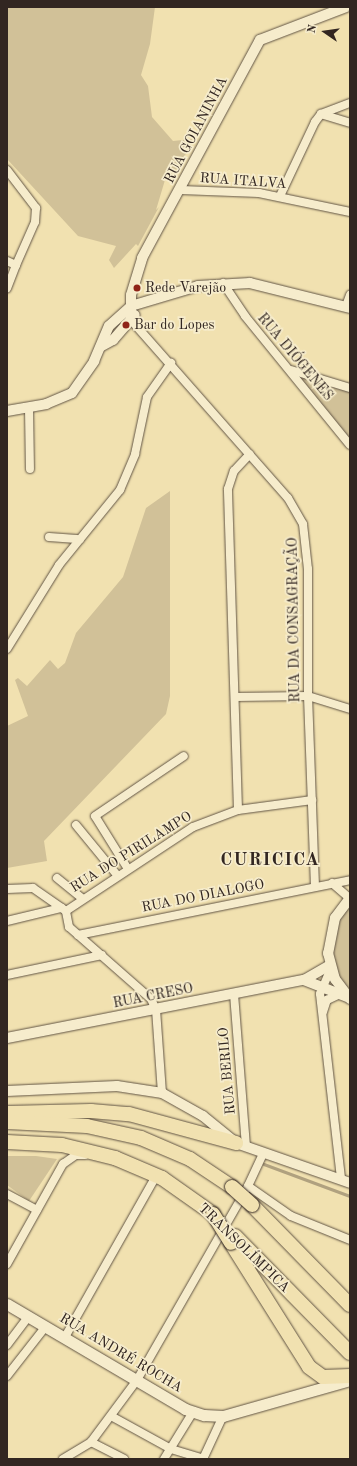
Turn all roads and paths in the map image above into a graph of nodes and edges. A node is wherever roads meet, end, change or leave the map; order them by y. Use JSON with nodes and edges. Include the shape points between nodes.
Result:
{"nodes":[{"id":1,"x":346,"y":7,"type":"edge"},
{"id":2,"x":350,"y":103,"type":"edge"},
{"id":3,"x":321,"y":114,"type":"junction"},
{"id":4,"x":350,"y":123,"type":"edge"},
{"id":5,"x":7,"y":170,"type":"edge"},
{"id":6,"x":181,"y":190,"type":"junction"},
{"id":7,"x":280,"y":196,"type":"junction"},
{"id":8,"x":350,"y":212,"type":"edge"},
{"id":9,"x":7,"y":261,"type":"edge"},
{"id":10,"x":16,"y":265,"type":"junction"},
{"id":11,"x":223,"y":283,"type":"junction"},
{"id":12,"x":7,"y":288,"type":"edge"},
{"id":13,"x":350,"y":295,"type":"edge"},
{"id":14,"x":146,"y":303,"type":"junction"},
{"id":15,"x":130,"y":306,"type":"junction"},
{"id":16,"x":348,"y":307,"type":"edge"},
{"id":17,"x":131,"y":320,"type":"junction"},
{"id":18,"x":102,"y":346,"type":"junction"},
{"id":19,"x":171,"y":363,"type":"junction"},
{"id":20,"x":290,"y":370,"type":"junction"},
{"id":21,"x":350,"y":388,"type":"edge"},
{"id":22,"x":29,"y":408,"type":"junction"},
{"id":23,"x":7,"y":411,"type":"edge"},
{"id":24,"x":350,"y":445,"type":"edge"},
{"id":25,"x":250,"y":454,"type":"junction"},
{"id":26,"x":30,"y":469,"type":"dead end"},
{"id":27,"x":49,"y":537,"type":"dead end"},
{"id":28,"x":80,"y":539,"type":"junction"},
{"id":29,"x":7,"y":649,"type":"edge"},
{"id":30,"x":308,"y":696,"type":"junction"},
{"id":31,"x":236,"y":697,"type":"junction"},
{"id":32,"x":350,"y":709,"type":"edge"},
{"id":33,"x":184,"y":756,"type":"dead end"},
{"id":34,"x":312,"y":800,"type":"junction"},
{"id":35,"x":238,"y":810,"type":"junction"},
{"id":36,"x":76,"y":825,"type":"dead end"},
{"id":37,"x":128,"y":868,"type":"junction"},
{"id":38,"x":117,"y":875,"type":"junction"},
{"id":39,"x":56,"y":878,"type":"dead end"},
{"id":40,"x":350,"y":880,"type":"edge"},
{"id":41,"x":332,"y":884,"type":"junction"},
{"id":42,"x":315,"y":887,"type":"junction"},
{"id":43,"x":7,"y":889,"type":"edge"},
{"id":44,"x":82,"y":898,"type":"junction"},
{"id":45,"x":350,"y":898,"type":"edge"},
{"id":46,"x":63,"y":909,"type":"junction"},
{"id":47,"x":7,"y":921,"type":"edge"},
{"id":48,"x":78,"y":935,"type":"junction"},
{"id":49,"x":102,"y":955,"type":"junction"},
{"id":50,"x":331,"y":967,"type":"junction"},
{"id":51,"x":7,"y":975,"type":"edge"},
{"id":52,"x":304,"y":980,"type":"junction"},
{"id":53,"x":323,"y":986,"type":"junction"},
{"id":54,"x":234,"y":994,"type":"junction"},
{"id":55,"x":347,"y":997,"type":"edge"},
{"id":56,"x":156,"y":1010,"type":"junction"},
{"id":57,"x":323,"y":1013,"type":"junction"},
{"id":58,"x":7,"y":1038,"type":"edge"},
{"id":59,"x":7,"y":1090,"type":"edge"},
{"id":60,"x":162,"y":1093,"type":"junction"},
{"id":61,"x":7,"y":1113,"type":"edge"},
{"id":62,"x":7,"y":1122,"type":"edge"},
{"id":63,"x":7,"y":1142,"type":"edge"},
{"id":64,"x":241,"y":1145,"type":"junction"},
{"id":65,"x":263,"y":1154,"type":"junction"},
{"id":66,"x":154,"y":1180,"type":"junction"},
{"id":67,"x":345,"y":1181,"type":"edge"},
{"id":68,"x":165,"y":1186,"type":"dead end"},
{"id":69,"x":248,"y":1186,"type":"junction"},
{"id":70,"x":7,"y":1194,"type":"edge"},
{"id":71,"x":36,"y":1210,"type":"junction"},
{"id":72,"x":233,"y":1239,"type":"junction"},
{"id":73,"x":350,"y":1240,"type":"edge"},
{"id":74,"x":7,"y":1264,"type":"edge"},
{"id":75,"x":7,"y":1304,"type":"edge"},
{"id":76,"x":350,"y":1305,"type":"edge"},
{"id":77,"x":29,"y":1316,"type":"junction"},
{"id":78,"x":46,"y":1326,"type":"junction"},
{"id":79,"x":65,"y":1337,"type":"junction"},
{"id":80,"x":7,"y":1345,"type":"edge"},
{"id":81,"x":350,"y":1353,"type":"edge"},
{"id":82,"x":7,"y":1376,"type":"edge"},
{"id":83,"x":350,"y":1376,"type":"edge"},
{"id":84,"x":137,"y":1380,"type":"junction"},
{"id":85,"x":350,"y":1380,"type":"edge"},
{"id":86,"x":193,"y":1412,"type":"junction"},
{"id":87,"x":111,"y":1416,"type":"junction"},
{"id":88,"x":223,"y":1416,"type":"junction"},
{"id":89,"x":91,"y":1442,"type":"junction"},
{"id":90,"x":171,"y":1449,"type":"junction"},
{"id":91,"x":63,"y":1459,"type":"edge"},
{"id":92,"x":124,"y":1459,"type":"edge"},
{"id":93,"x":164,"y":1459,"type":"edge"},
{"id":94,"x":203,"y":1459,"type":"edge"}],
"edges":[{"from":1,"to":6,"type":"street","name":"RUA GOIANINHA","via":[[260,40]]},
{"from":2,"to":3,"type":"street"},
{"from":3,"to":4,"type":"street"},
{"from":3,"to":7,"type":"street"},
{"from":5,"to":10,"type":"street","via":[[36,208],[35,222]]},
{"from":6,"to":7,"type":"street","name":"RUA ITALVA"},
{"from":6,"to":15,"type":"street","name":"RUA GOIANINHA","via":[[142,258]]},
{"from":7,"to":8,"type":"street","name":"RUA ITALVA"},
{"from":9,"to":10,"type":"street"},
{"from":10,"to":12,"type":"street"},
{"from":11,"to":14,"type":"street","via":[[198,286]]},
{"from":11,"to":16,"type":"street","via":[[269,286]]},
{"from":11,"to":20,"type":"street","name":"RUA DIÓGENES","via":[[245,316]]},
{"from":13,"to":16,"type":"street"},
{"from":14,"to":15,"type":"street"},
{"from":14,"to":17,"type":"street"},
{"from":15,"to":17,"type":"street","name":"RUA GOIANINHA"},
{"from":15,"to":18,"type":"street","via":[[109,326]]},
{"from":17,"to":18,"type":"street","via":[[113,340]]},
{"from":17,"to":19,"type":"street","name":"RUA DA CONSAGRAÇÃO"},
{"from":18,"to":22,"type":"street","via":[[72,393]]},
{"from":19,"to":25,"type":"street","name":"RUA DA CONSAGRAÇÃO"},
{"from":19,"to":28,"type":"street","via":[[147,397],[135,454],[120,490]]},
{"from":20,"to":21,"type":"street"},
{"from":20,"to":24,"type":"street","name":"RUA DIÓGENES"},
{"from":22,"to":23,"type":"street"},
{"from":22,"to":26,"type":"street"},
{"from":25,"to":30,"type":"street","name":"RUA DA CONSAGRAÇÃO","via":[[288,498],[306,535]]},
{"from":25,"to":31,"type":"street","via":[[234,471],[228,489]]},
{"from":27,"to":28,"type":"street"},
{"from":28,"to":29,"type":"street","via":[[59,565]]},
{"from":30,"to":31,"type":"street"},
{"from":30,"to":32,"type":"street"},
{"from":30,"to":34,"type":"street","name":"RUA DA CONSAGRAÇÃO"},
{"from":31,"to":35,"type":"street"},
{"from":33,"to":37,"type":"street","via":[[95,816]]},
{"from":34,"to":35,"type":"street","name":"RUA DO PIRILAMPO"},
{"from":34,"to":42,"type":"street","name":"RUA DA CONSAGRAÇÃO"},
{"from":35,"to":37,"type":"street","name":"RUA DO PIRILAMPO","via":[[193,827]]},
{"from":36,"to":38,"type":"street"},
{"from":37,"to":38,"type":"street","name":"RUA DO PIRILAMPO"},
{"from":38,"to":44,"type":"street","name":"RUA DO PIRILAMPO"},
{"from":39,"to":44,"type":"street"},
{"from":40,"to":41,"type":"street","name":"RUA DO DIALOGO"},
{"from":41,"to":42,"type":"street","name":"RUA DO DIALOGO"},
{"from":41,"to":45,"type":"street"},
{"from":42,"to":48,"type":"street","name":"RUA DO DIALOGO"},
{"from":43,"to":46,"type":"street","via":[[33,888]]},
{"from":44,"to":46,"type":"street","name":"RUA DO PIRILAMPO"},
{"from":45,"to":50,"type":"street","via":[[331,929]]},
{"from":46,"to":47,"type":"street"},
{"from":46,"to":48,"type":"street","name":"RUA DO PIRILAMPO","via":[[66,922]]},
{"from":48,"to":49,"type":"street","name":"RUA DO PIRILAMPO"},
{"from":49,"to":51,"type":"street"},
{"from":49,"to":56,"type":"street","name":"RUA DO PIRILAMPO","via":[[145,991]]},
{"from":50,"to":52,"type":"street","name":"RUA CRESO"},
{"from":50,"to":53,"type":"street"},
{"from":50,"to":55,"type":"street"},
{"from":52,"to":53,"type":"street","name":"RUA CRESO"},
{"from":52,"to":54,"type":"street","name":"RUA CRESO"},
{"from":53,"to":55,"type":"street","name":"RUA CRESO"},
{"from":53,"to":57,"type":"street"},
{"from":54,"to":56,"type":"street","name":"RUA CRESO"},
{"from":54,"to":64,"type":"street","name":"RUA BERILO"},
{"from":55,"to":57,"type":"street","via":[[327,1000]]},
{"from":56,"to":58,"type":"street","name":"RUA CRESO"},
{"from":56,"to":60,"type":"street","name":"RUA DO PIRILAMPO"},
{"from":57,"to":67,"type":"street"},
{"from":59,"to":60,"type":"street","via":[[110,1085]]},
{"from":60,"to":64,"type":"street","via":[[203,1116]]},
{"from":61,"to":64,"type":"highway","via":[[91,1110],[129,1114]]},
{"from":62,"to":76,"type":"highway","bridge":true,"via":[[87,1126],[141,1138],[190,1158],[232,1187],[252,1205]]},
{"from":63,"to":72,"type":"highway","name":"TRANSOLÍMPICA","bridge":true,"via":[[62,1145],[115,1158],[162,1178],[208,1210]]},
{"from":64,"to":65,"type":"street"},
{"from":65,"to":67,"type":"street"},
{"from":65,"to":69,"type":"street"},
{"from":66,"to":68,"type":"street"},
{"from":66,"to":71,"type":"street","via":[[115,1162],[76,1155],[63,1164]]},
{"from":66,"to":79,"type":"street"},
{"from":69,"to":73,"type":"street","via":[[294,1218]]},
{"from":69,"to":84,"type":"street"},
{"from":70,"to":71,"type":"street"},
{"from":71,"to":74,"type":"street"},
{"from":72,"to":81,"type":"highway","name":"TRANSOLÍMPICA"},
{"from":72,"to":83,"type":"highway","via":[[309,1367],[323,1377]]},
{"from":75,"to":77,"type":"main road","name":"RUA ANDRÉ ROCHA"},
{"from":77,"to":78,"type":"main road","name":"RUA ANDRÉ ROCHA"},
{"from":77,"to":80,"type":"street"},
{"from":78,"to":79,"type":"main road","name":"RUA ANDRÉ ROCHA"},
{"from":78,"to":82,"type":"street"},
{"from":79,"to":84,"type":"main road","name":"RUA ANDRÉ ROCHA"},
{"from":84,"to":86,"type":"main road","name":"RUA ANDRÉ ROCHA"},
{"from":84,"to":87,"type":"street"},
{"from":85,"to":88,"type":"main road"},
{"from":86,"to":88,"type":"main road","name":"RUA ANDRÉ ROCHA"},
{"from":86,"to":90,"type":"street"},
{"from":87,"to":89,"type":"street"},
{"from":87,"to":90,"type":"street"},
{"from":88,"to":94,"type":"street"},
{"from":89,"to":91,"type":"street"},
{"from":89,"to":92,"type":"street"},
{"from":90,"to":93,"type":"street"},
{"from":90,"to":94,"type":"street"}]}
